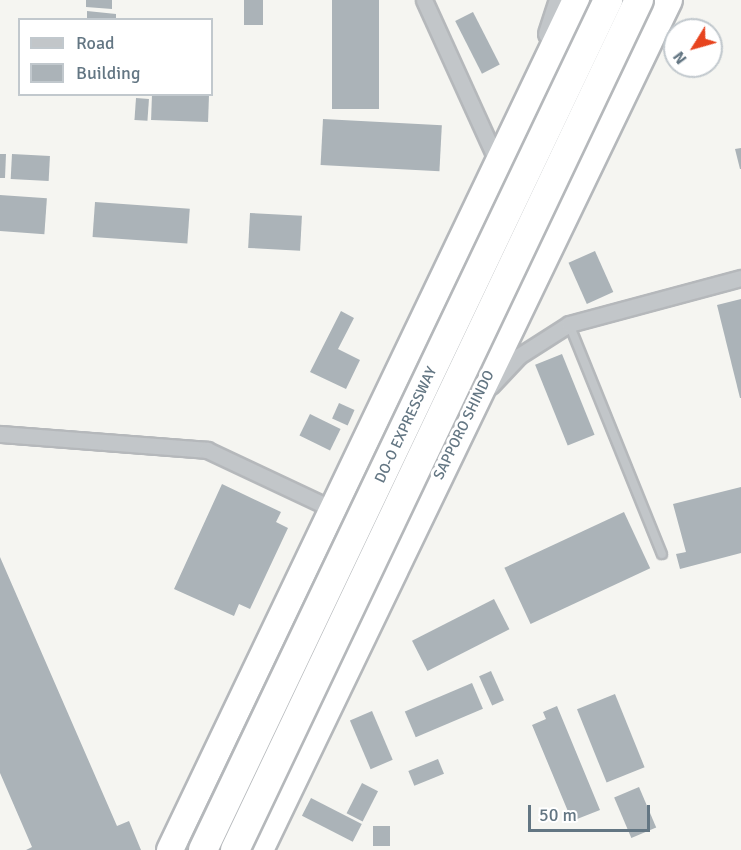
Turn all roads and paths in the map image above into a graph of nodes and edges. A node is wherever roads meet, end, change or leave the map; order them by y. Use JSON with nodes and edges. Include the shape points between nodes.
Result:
{"nodes":[{"id":1,"x":424,"y":0,"type":"edge"},
{"id":2,"x":560,"y":0,"type":"edge"},
{"id":3,"x":576,"y":0,"type":"edge"},
{"id":4,"x":608,"y":0,"type":"edge"},
{"id":5,"x":639,"y":0,"type":"edge"},
{"id":6,"x":669,"y":0,"type":"edge"},
{"id":7,"x":526,"y":105,"type":"junction"},
{"id":8,"x":499,"y":165,"type":"junction"},
{"id":9,"x":741,"y":278,"type":"edge"},
{"id":10,"x":569,"y":324,"type":"junction"},
{"id":11,"x":473,"y":405,"type":"junction"},
{"id":12,"x":0,"y":434,"type":"edge"},
{"id":13,"x":332,"y":509,"type":"junction"},
{"id":14,"x":405,"y":543,"type":"junction"},
{"id":15,"x":662,"y":554,"type":"dead end"},
{"id":16,"x":170,"y":850,"type":"edge"},
{"id":17,"x":203,"y":850,"type":"edge"},
{"id":18,"x":235,"y":850,"type":"edge"},
{"id":19,"x":260,"y":850,"type":"edge"}],
"edges":[{"from":1,"to":8,"type":"street"},
{"from":2,"to":7,"type":"street"},
{"from":3,"to":7,"type":"highway"},
{"from":4,"to":17,"type":"highway","name":"DO-O EXPRESSWAY","bridge":true},
{"from":5,"to":18,"type":"highway","name":"DO-O EXPRESSWAY","bridge":true},
{"from":6,"to":11,"type":"highway","name":"SAPPORO SHINDO"},
{"from":7,"to":8,"type":"highway"},
{"from":8,"to":13,"type":"highway"},
{"from":9,"to":10,"type":"street"},
{"from":10,"to":11,"type":"street","via":[[519,356]]},
{"from":10,"to":15,"type":"lane"},
{"from":11,"to":14,"type":"highway","name":"SAPPORO SHINDO"},
{"from":12,"to":13,"type":"street","via":[[207,450]]},
{"from":13,"to":14,"type":"street"},
{"from":13,"to":16,"type":"highway"},
{"from":14,"to":19,"type":"highway","name":"SAPPORO SHINDO"}]}
